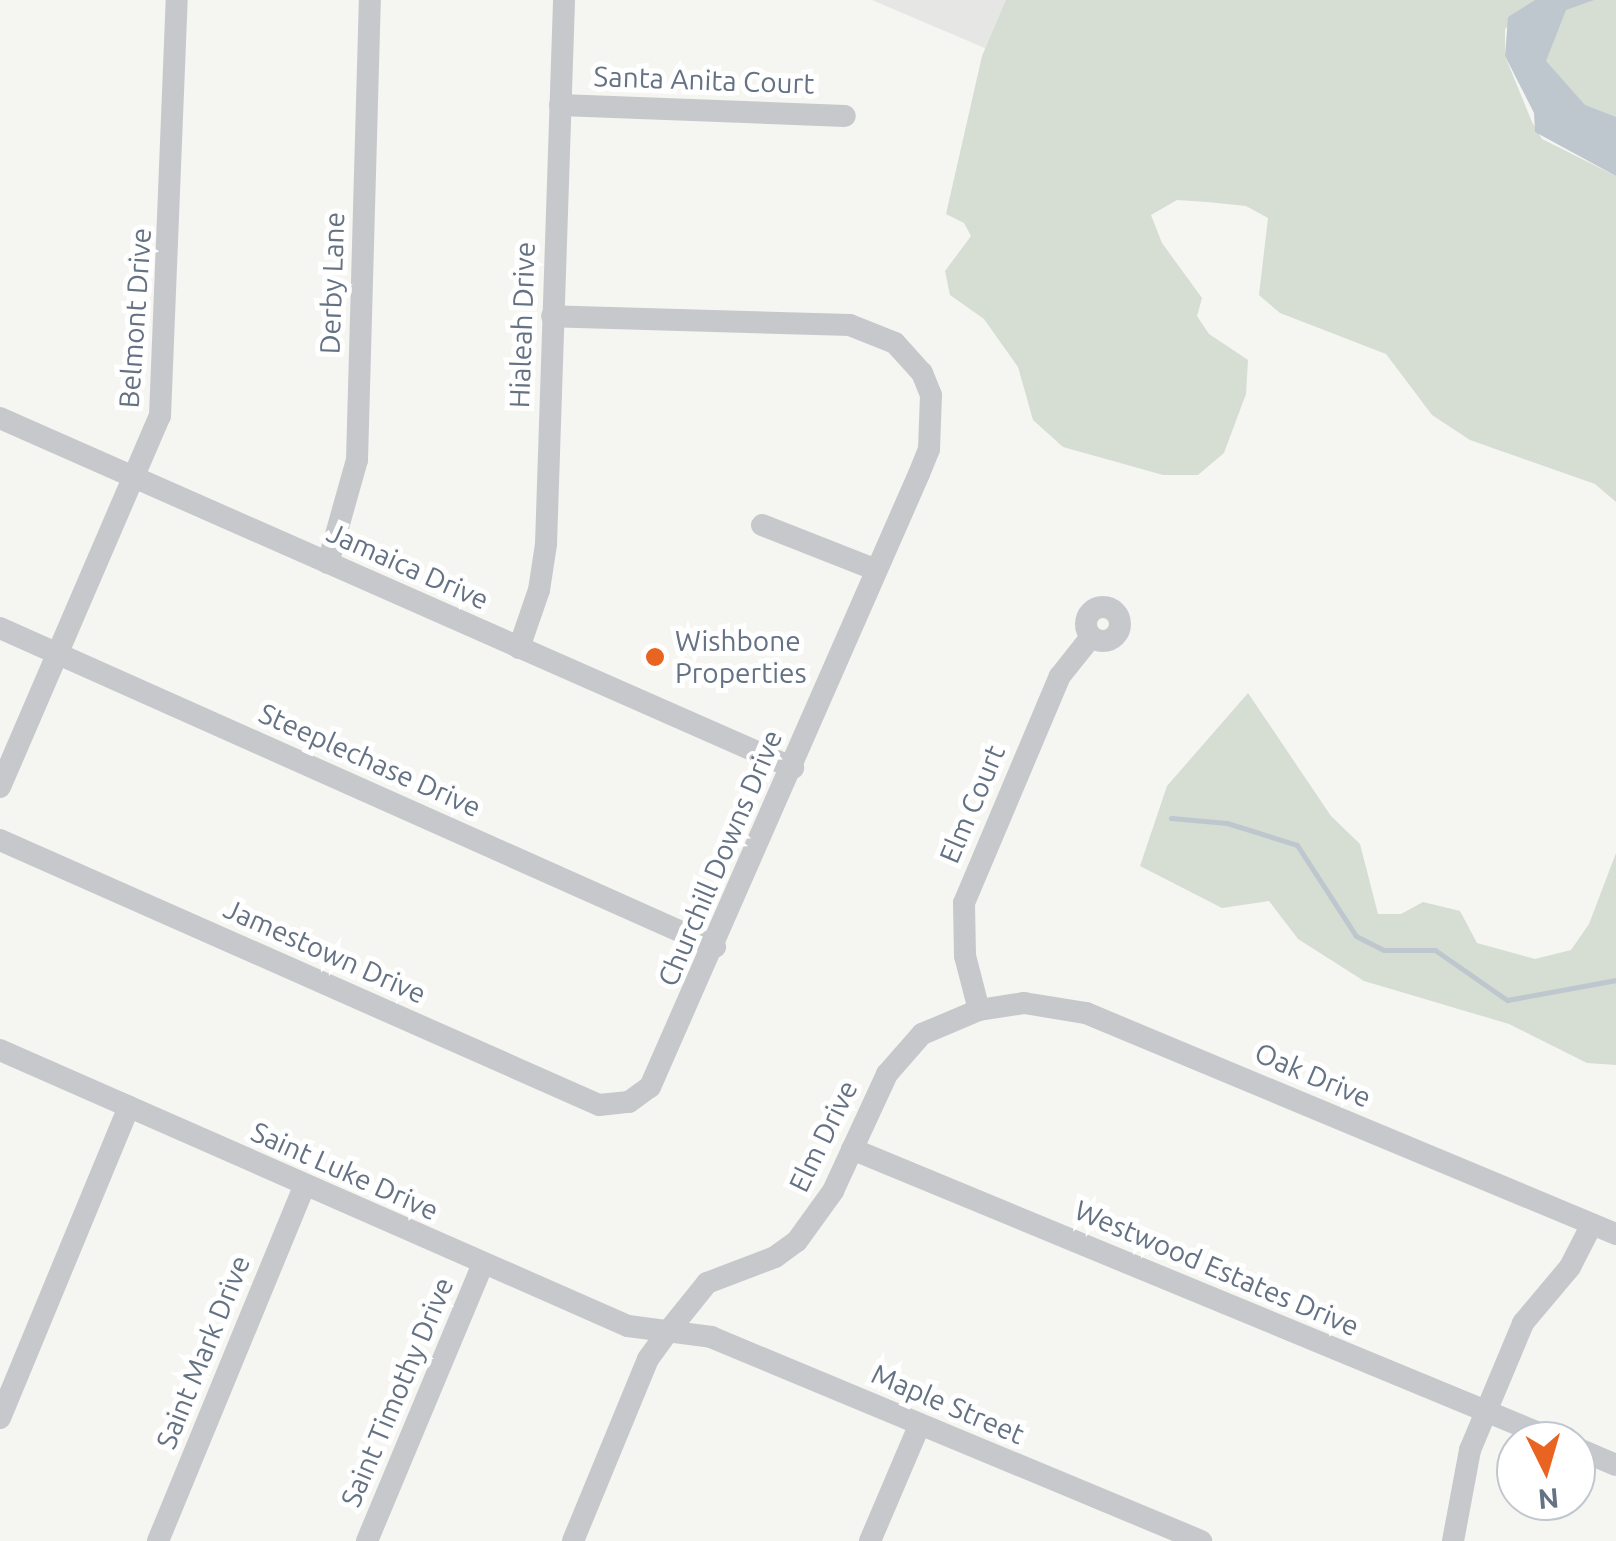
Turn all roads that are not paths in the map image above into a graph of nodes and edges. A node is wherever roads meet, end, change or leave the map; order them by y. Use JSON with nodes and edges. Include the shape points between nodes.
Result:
{"nodes":[{"id":1,"x":177,"y":0,"type":"edge"},
{"id":2,"x":370,"y":0,"type":"edge"},
{"id":3,"x":564,"y":0,"type":"edge"},
{"id":4,"x":560,"y":104,"type":"junction"},
{"id":5,"x":844,"y":116,"type":"dead end"},
{"id":6,"x":552,"y":316,"type":"junction"},
{"id":7,"x":0,"y":418,"type":"edge"},
{"id":8,"x":136,"y":478,"type":"junction"},
{"id":9,"x":762,"y":525,"type":"dead end"},
{"id":10,"x":328,"y":563,"type":"junction"},
{"id":11,"x":876,"y":570,"type":"junction"},
{"id":12,"x":0,"y":628,"type":"edge"},
{"id":13,"x":1091,"y":637,"type":"dead end"},
{"id":14,"x":519,"y":648,"type":"junction"},
{"id":15,"x":60,"y":654,"type":"junction"},
{"id":16,"x":792,"y":768,"type":"junction"},
{"id":17,"x":0,"y":788,"type":"edge"},
{"id":18,"x":0,"y":840,"type":"edge"},
{"id":19,"x":715,"y":947,"type":"junction"},
{"id":20,"x":979,"y":1010,"type":"junction"},
{"id":21,"x":0,"y":1050,"type":"edge"},
{"id":22,"x":629,"y":1102,"type":"joint"},
{"id":23,"x":128,"y":1106,"type":"junction"},
{"id":24,"x":852,"y":1150,"type":"junction"},
{"id":25,"x":304,"y":1186,"type":"junction"},
{"id":26,"x":1592,"y":1224,"type":"junction"},
{"id":27,"x":1616,"y":1234,"type":"edge"},
{"id":28,"x":482,"y":1266,"type":"junction"},
{"id":29,"x":670,"y":1330,"type":"junction"},
{"id":30,"x":1487,"y":1412,"type":"junction"},
{"id":31,"x":0,"y":1418,"type":"edge"},
{"id":32,"x":1509,"y":1421,"type":"edge"},
{"id":33,"x":920,"y":1424,"type":"junction"},
{"id":34,"x":1172,"y":1536,"type":"edge"},
{"id":35,"x":158,"y":1541,"type":"edge"},
{"id":36,"x":367,"y":1541,"type":"edge"},
{"id":37,"x":572,"y":1541,"type":"edge"},
{"id":38,"x":870,"y":1541,"type":"edge"},
{"id":39,"x":1201,"y":1541,"type":"edge"},
{"id":40,"x":1454,"y":1541,"type":"edge"}],
"edges":[{"from":1,"to":8,"type":"street","name":"Belmont Drive","via":[[165,368],[160,416]]},
{"from":2,"to":10,"type":"street","name":"Derby Lane","via":[[357,460]]},
{"from":3,"to":4,"type":"street","name":"Hialeah Drive"},
{"from":4,"to":5,"type":"street","name":"Santa Anita Court"},
{"from":4,"to":6,"type":"street","name":"Hialeah Drive"},
{"from":6,"to":11,"type":"street","name":"Churchill Downs Drive","via":[[850,325],[895,343],[922,372],[933,422],[930,448]]},
{"from":6,"to":14,"type":"street","name":"Hialeah Drive","via":[[546,544]]},
{"from":7,"to":8,"type":"street","name":"Jamaica Drive"},
{"from":8,"to":10,"type":"street","name":"Jamaica Drive"},
{"from":8,"to":15,"type":"street","name":"Belmont Drive"},
{"from":9,"to":11,"type":"street"},
{"from":10,"to":14,"type":"street","name":"Jamaica Drive"},
{"from":11,"to":16,"type":"street","name":"Churchill Downs Drive"},
{"from":12,"to":15,"type":"street","name":"Steeplechase Drive"},
{"from":13,"to":20,"type":"street","name":"Elm Court","via":[[1060,676],[964,903],[965,956]]},
{"from":14,"to":16,"type":"street","name":"Jamaica Drive"},
{"from":15,"to":17,"type":"street","name":"Belmont Drive"},
{"from":15,"to":19,"type":"street","name":"Steeplechase Drive"},
{"from":16,"to":19,"type":"street","name":"Churchill Downs Drive"},
{"from":18,"to":22,"type":"street","name":"Jamestown Drive","via":[[588,1100]]},
{"from":19,"to":22,"type":"street","name":"Churchill Downs Drive","via":[[660,1073]]},
{"from":20,"to":24,"type":"street","name":"Elm Drive","via":[[922,1034],[887,1074]]},
{"from":20,"to":26,"type":"street","name":"Oak Drive","via":[[1024,1003],[1086,1014]]},
{"from":21,"to":23,"type":"street","name":"Saint Luke Drive"},
{"from":23,"to":25,"type":"street","name":"Saint Luke Drive"},
{"from":23,"to":31,"type":"street"},
{"from":24,"to":29,"type":"street","name":"Elm Drive","via":[[833,1192],[797,1240],[774,1257],[707,1284]]},
{"from":24,"to":30,"type":"street","name":"Westwood Estates Drive"},
{"from":25,"to":28,"type":"street","name":"Saint Luke Drive"},
{"from":25,"to":35,"type":"street","name":"Saint Mark Drive"},
{"from":26,"to":27,"type":"street","name":"Oak Drive"},
{"from":26,"to":30,"type":"street","via":[[1570,1268],[1523,1324]]},
{"from":28,"to":29,"type":"street","name":"Saint Luke Drive","via":[[628,1326]]},
{"from":28,"to":36,"type":"street","name":"Saint Timothy Drive"},
{"from":29,"to":33,"type":"street","name":"Maple Street","via":[[711,1337]]},
{"from":29,"to":37,"type":"street","name":"Elm Drive","via":[[648,1359]]},
{"from":30,"to":32,"type":"street","name":"Westwood Estates Drive"},
{"from":30,"to":40,"type":"street","via":[[1470,1450]]},
{"from":33,"to":34,"type":"street","name":"Maple Street"},
{"from":33,"to":38,"type":"street"},
{"from":34,"to":39,"type":"street","name":"Maple Street"}]}
